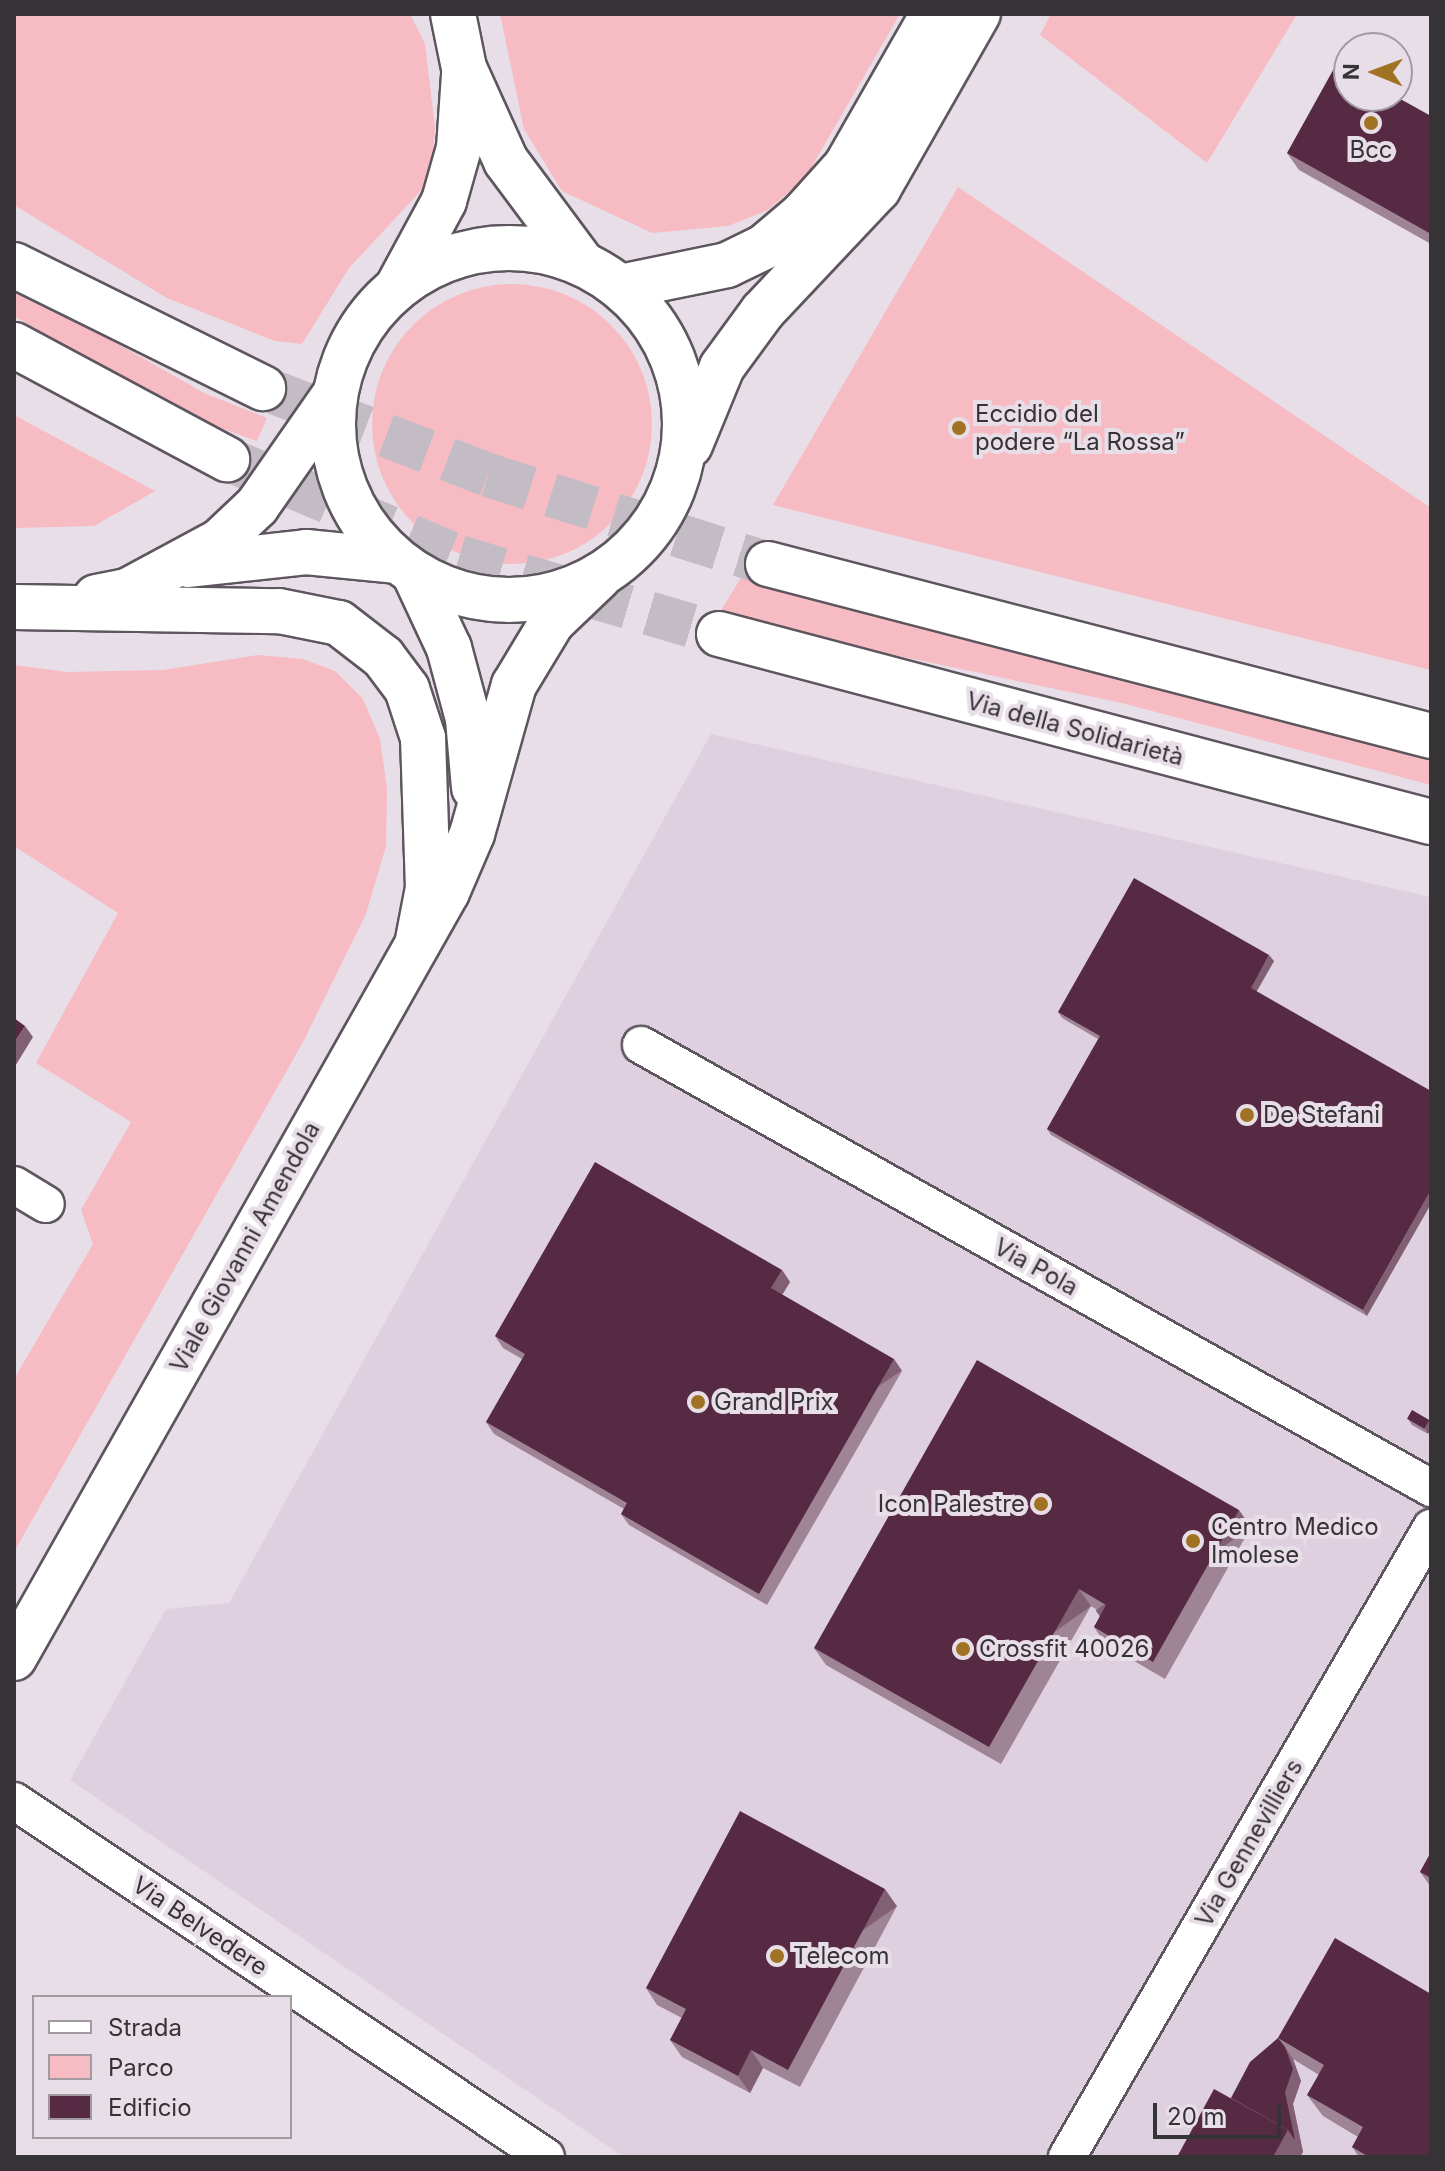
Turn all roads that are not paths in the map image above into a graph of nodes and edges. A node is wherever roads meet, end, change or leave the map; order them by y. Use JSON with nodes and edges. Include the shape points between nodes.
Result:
{"nodes":[{"id":1,"x":453,"y":14,"type":"edge"},
{"id":2,"x":933,"y":14,"type":"edge"},
{"id":3,"x":978,"y":14,"type":"edge"},
{"id":4,"x":464,"y":68,"type":"junction"},
{"id":5,"x":582,"y":263,"type":"junction"},
{"id":6,"x":14,"y":265,"type":"edge"},
{"id":7,"x":620,"y":287,"type":"junction"},
{"id":8,"x":397,"y":288,"type":"junction"},
{"id":9,"x":14,"y":345,"type":"edge"},
{"id":10,"x":263,"y":388,"type":"tunnel mouth"},
{"id":11,"x":335,"y":394,"type":"junction"},
{"id":12,"x":227,"y":459,"type":"tunnel mouth"},
{"id":13,"x":680,"y":469,"type":"junction"},
{"id":14,"x":768,"y":564,"type":"tunnel mouth"},
{"id":15,"x":179,"y":567,"type":"junction"},
{"id":16,"x":405,"y":567,"type":"junction"},
{"id":17,"x":598,"y":578,"type":"junction"},
{"id":18,"x":32,"y":607,"type":"edge"},
{"id":19,"x":719,"y":634,"type":"tunnel mouth"},
{"id":20,"x":1431,"y":736,"type":"edge"},
{"id":21,"x":1423,"y":821,"type":"edge"},
{"id":22,"x":472,"y":834,"type":"junction"},
{"id":23,"x":418,"y":940,"type":"junction"},
{"id":24,"x":641,"y":1045,"type":"dead end"},
{"id":25,"x":14,"y":1185,"type":"edge"},
{"id":26,"x":46,"y":1204,"type":"dead end"},
{"id":27,"x":1431,"y":1488,"type":"edge"},
{"id":28,"x":1431,"y":1528,"type":"edge"},
{"id":29,"x":14,"y":1658,"type":"edge"},
{"id":30,"x":14,"y":1801,"type":"edge"},
{"id":31,"x":546,"y":2157,"type":"edge"},
{"id":32,"x":1067,"y":2157,"type":"edge"}],
"edges":[{"from":1,"to":4,"type":"main road"},
{"from":2,"to":7,"type":"main road","via":[[846,166],[803,214],[764,247],[727,265]]},
{"from":3,"to":13,"type":"main road","via":[[878,189],[763,311],[722,367]]},
{"from":4,"to":5,"type":"main road","via":[[506,161]]},
{"from":4,"to":8,"type":"main road","via":[[459,148],[444,201]]},
{"from":5,"to":7,"type":"main road"},
{"from":5,"to":8,"type":"main road","via":[[545,251],[505,247],[430,266]]},
{"from":6,"to":10,"type":"main road"},
{"from":7,"to":13,"type":"main road","via":[[663,338],[677,369],[686,436]]},
{"from":8,"to":11,"type":"main road","via":[[357,336]]},
{"from":9,"to":12,"type":"main road"},
{"from":11,"to":15,"type":"main road","via":[[257,506],[220,541]]},
{"from":11,"to":16,"type":"main road","via":[[334,441],[343,486],[365,527]]},
{"from":13,"to":17,"type":"main road","via":[[662,512],[634,549]]},
{"from":14,"to":20,"type":"main road"},
{"from":15,"to":16,"type":"main road","via":[[306,552]]},
{"from":15,"to":18,"type":"main road","via":[[127,591]]},
{"from":16,"to":17,"type":"main road","via":[[448,591],[486,600],[550,596]]},
{"from":16,"to":22,"type":"main road","name":"Viale Giovanni Amendola","via":[[449,648],[468,719]]},
{"from":17,"to":22,"type":"main road","name":"Viale Giovanni Amendola","via":[[552,622],[514,685]]},
{"from":18,"to":23,"type":"main road","via":[[279,611],[339,623],[383,657],[407,689],[423,738],[428,888]]},
{"from":19,"to":21,"type":"main road","name":"Via della Solidarietà"},
{"from":22,"to":23,"type":"main road","name":"Viale Giovanni Amendola"},
{"from":23,"to":29,"type":"main road","name":"Viale Giovanni Amendola"},
{"from":24,"to":27,"type":"street","name":"Via Pola"},
{"from":25,"to":26,"type":"street"},
{"from":28,"to":32,"type":"street","name":"Via Gennevilliers"},
{"from":30,"to":31,"type":"street","name":"Via Belvedere"}]}
